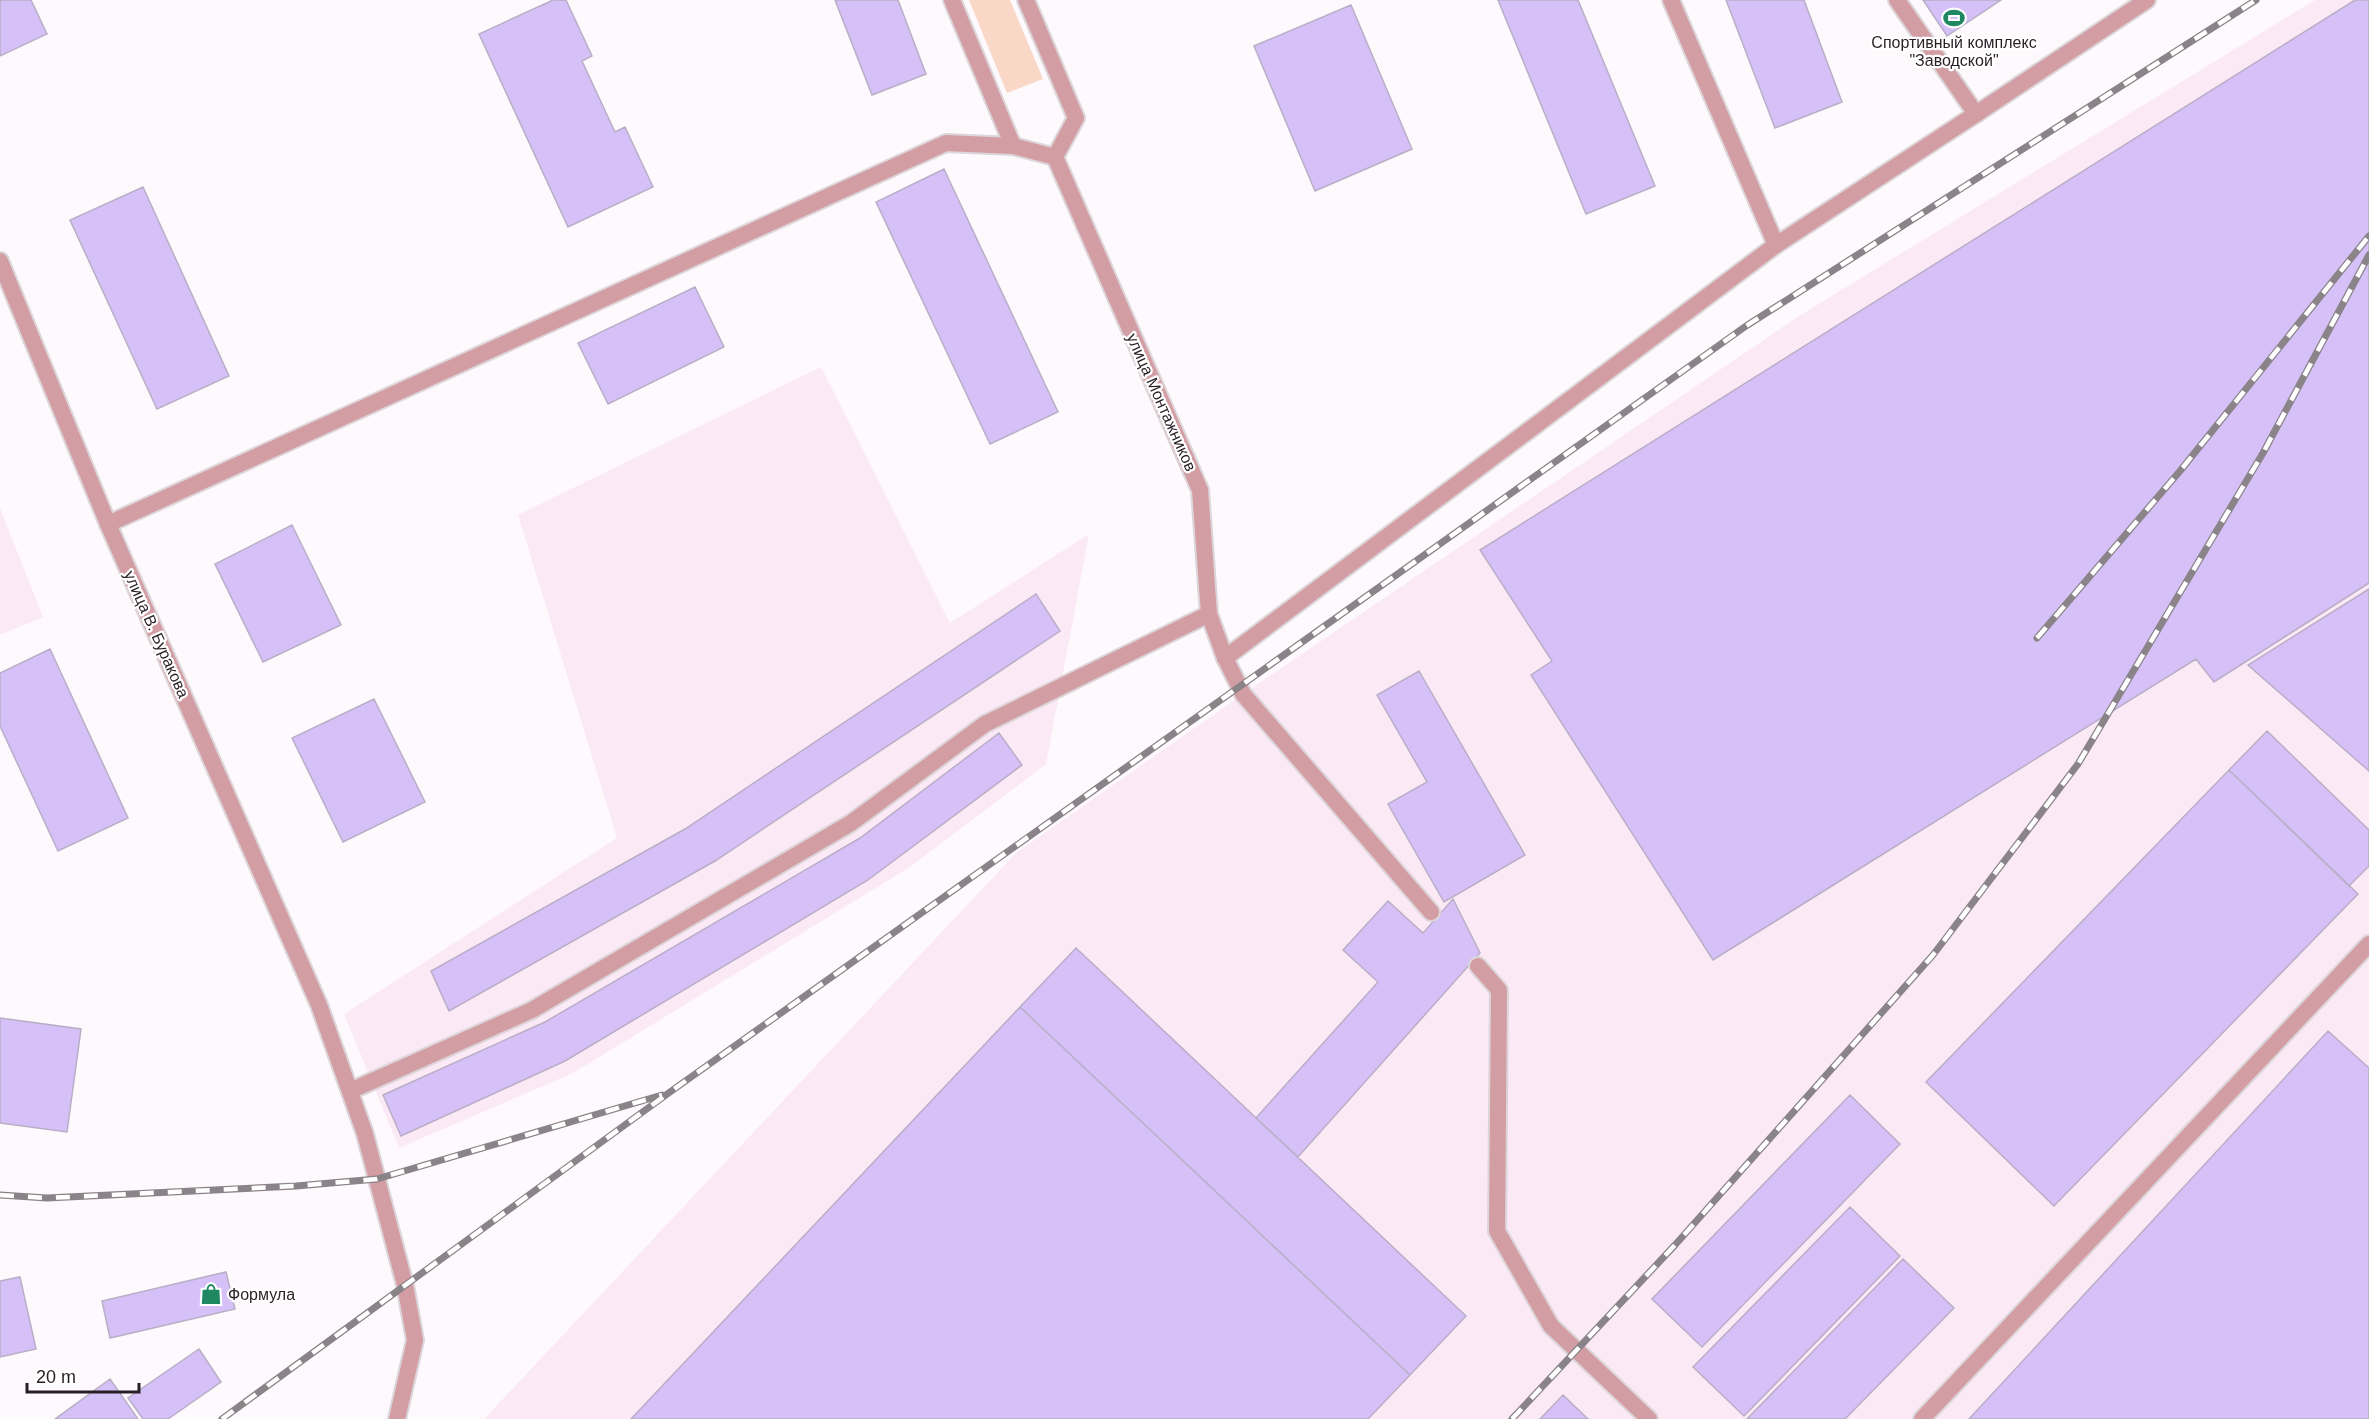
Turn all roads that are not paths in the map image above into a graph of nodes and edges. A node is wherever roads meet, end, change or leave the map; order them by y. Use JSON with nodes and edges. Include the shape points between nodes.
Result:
{"nodes":[{"id":1,"x":952,"y":0,"type":"edge"},
{"id":2,"x":1026,"y":0,"type":"edge"},
{"id":3,"x":1671,"y":0,"type":"edge"},
{"id":4,"x":1897,"y":0,"type":"edge"},
{"id":5,"x":2148,"y":0,"type":"edge"},
{"id":6,"x":1976,"y":114,"type":"junction"},
{"id":7,"x":1013,"y":146,"type":"junction"},
{"id":8,"x":1055,"y":157,"type":"junction"},
{"id":9,"x":1776,"y":245,"type":"junction"},
{"id":10,"x":0,"y":261,"type":"edge"},
{"id":11,"x":108,"y":524,"type":"junction"},
{"id":12,"x":1209,"y":614,"type":"junction"},
{"id":13,"x":1225,"y":658,"type":"junction"},
{"id":14,"x":1431,"y":912,"type":"dead end"},
{"id":15,"x":2369,"y":944,"type":"edge"},
{"id":16,"x":1478,"y":966,"type":"dead end"},
{"id":17,"x":350,"y":1091,"type":"junction"},
{"id":18,"x":397,"y":1419,"type":"edge"},
{"id":19,"x":1649,"y":1419,"type":"edge"},
{"id":20,"x":1922,"y":1419,"type":"edge"}],
"edges":[{"from":1,"to":7,"type":"street"},
{"from":2,"to":8,"type":"street","via":[[1076,118]]},
{"from":3,"to":9,"type":"street"},
{"from":4,"to":6,"type":"street"},
{"from":5,"to":6,"type":"street"},
{"from":6,"to":9,"type":"street"},
{"from":7,"to":8,"type":"street"},
{"from":7,"to":11,"type":"street","via":[[946,143]]},
{"from":8,"to":12,"type":"street","name":"улица Монтажников","via":[[1200,490]]},
{"from":9,"to":13,"type":"street"},
{"from":10,"to":11,"type":"street","name":"улица В. Буракова"},
{"from":11,"to":17,"type":"street","name":"улица В. Буракова","via":[[319,1005]]},
{"from":12,"to":13,"type":"street","name":"улица Монтажников"},
{"from":12,"to":17,"type":"street","via":[[985,724],[851,823],[532,1010]]},
{"from":13,"to":14,"type":"street","name":"улица Монтажников","via":[[1243,694]]},
{"from":15,"to":20,"type":"street"},
{"from":16,"to":19,"type":"street","via":[[1499,990],[1497,1231],[1551,1326]]},
{"from":17,"to":18,"type":"street","name":"улица В. Буракова","via":[[405,1285],[415,1340]]}]}
